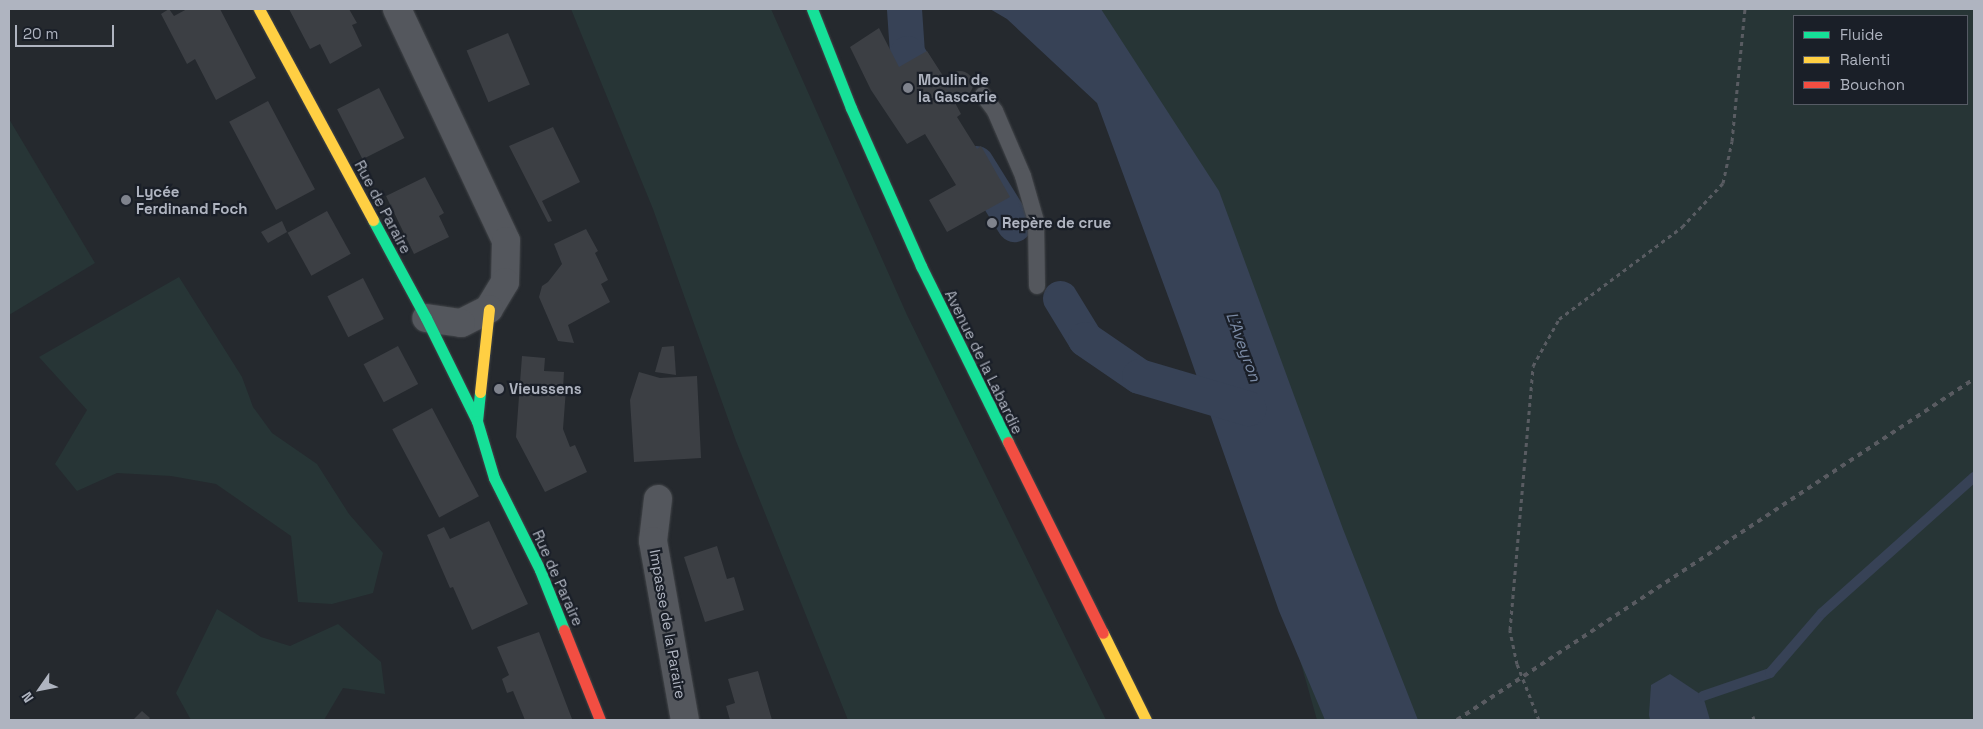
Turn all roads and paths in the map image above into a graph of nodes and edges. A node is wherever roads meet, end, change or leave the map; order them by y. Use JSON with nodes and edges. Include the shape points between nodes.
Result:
{"nodes":[{"id":1,"x":259,"y":9,"type":"edge"},
{"id":2,"x":397,"y":9,"type":"edge"},
{"id":3,"x":812,"y":9,"type":"edge"},
{"id":4,"x":1745,"y":9,"type":"edge"},
{"id":5,"x":983,"y":95,"type":"dead end"},
{"id":6,"x":1037,"y":286,"type":"dead end"},
{"id":7,"x":490,"y":309,"type":"junction"},
{"id":8,"x":426,"y":318,"type":"junction"},
{"id":9,"x":477,"y":421,"type":"junction"},
{"id":10,"x":658,"y":499,"type":"dead end"},
{"id":11,"x":600,"y":720,"type":"edge"},
{"id":12,"x":686,"y":720,"type":"edge"},
{"id":13,"x":1146,"y":720,"type":"edge"},
{"id":14,"x":1539,"y":720,"type":"edge"}],
"edges":[{"from":1,"to":8,"type":"street","name":"Rue de Paraire"},
{"from":2,"to":7,"type":"street","via":[[506,241],[505,282]]},
{"from":3,"to":13,"type":"street","name":"Avenue de la Labardie","via":[[850,108],[921,266]]},
{"from":4,"to":14,"type":"path","via":[[1732,141],[1723,182],[1682,227],[1559,318],[1533,366],[1510,630],[1517,664]]},
{"from":5,"to":6,"type":"lane","via":[[995,111],[1023,176],[1036,221]]},
{"from":7,"to":8,"type":"street","via":[[461,323]]},
{"from":7,"to":9,"type":"street","name":"Rue de Paraire"},
{"from":8,"to":9,"type":"street","name":"Rue de Paraire"},
{"from":9,"to":11,"type":"street","name":"Rue de Paraire","via":[[494,478],[540,570]]},
{"from":10,"to":12,"type":"street","name":"Impasse de la Paraire","via":[[653,542]]}]}
